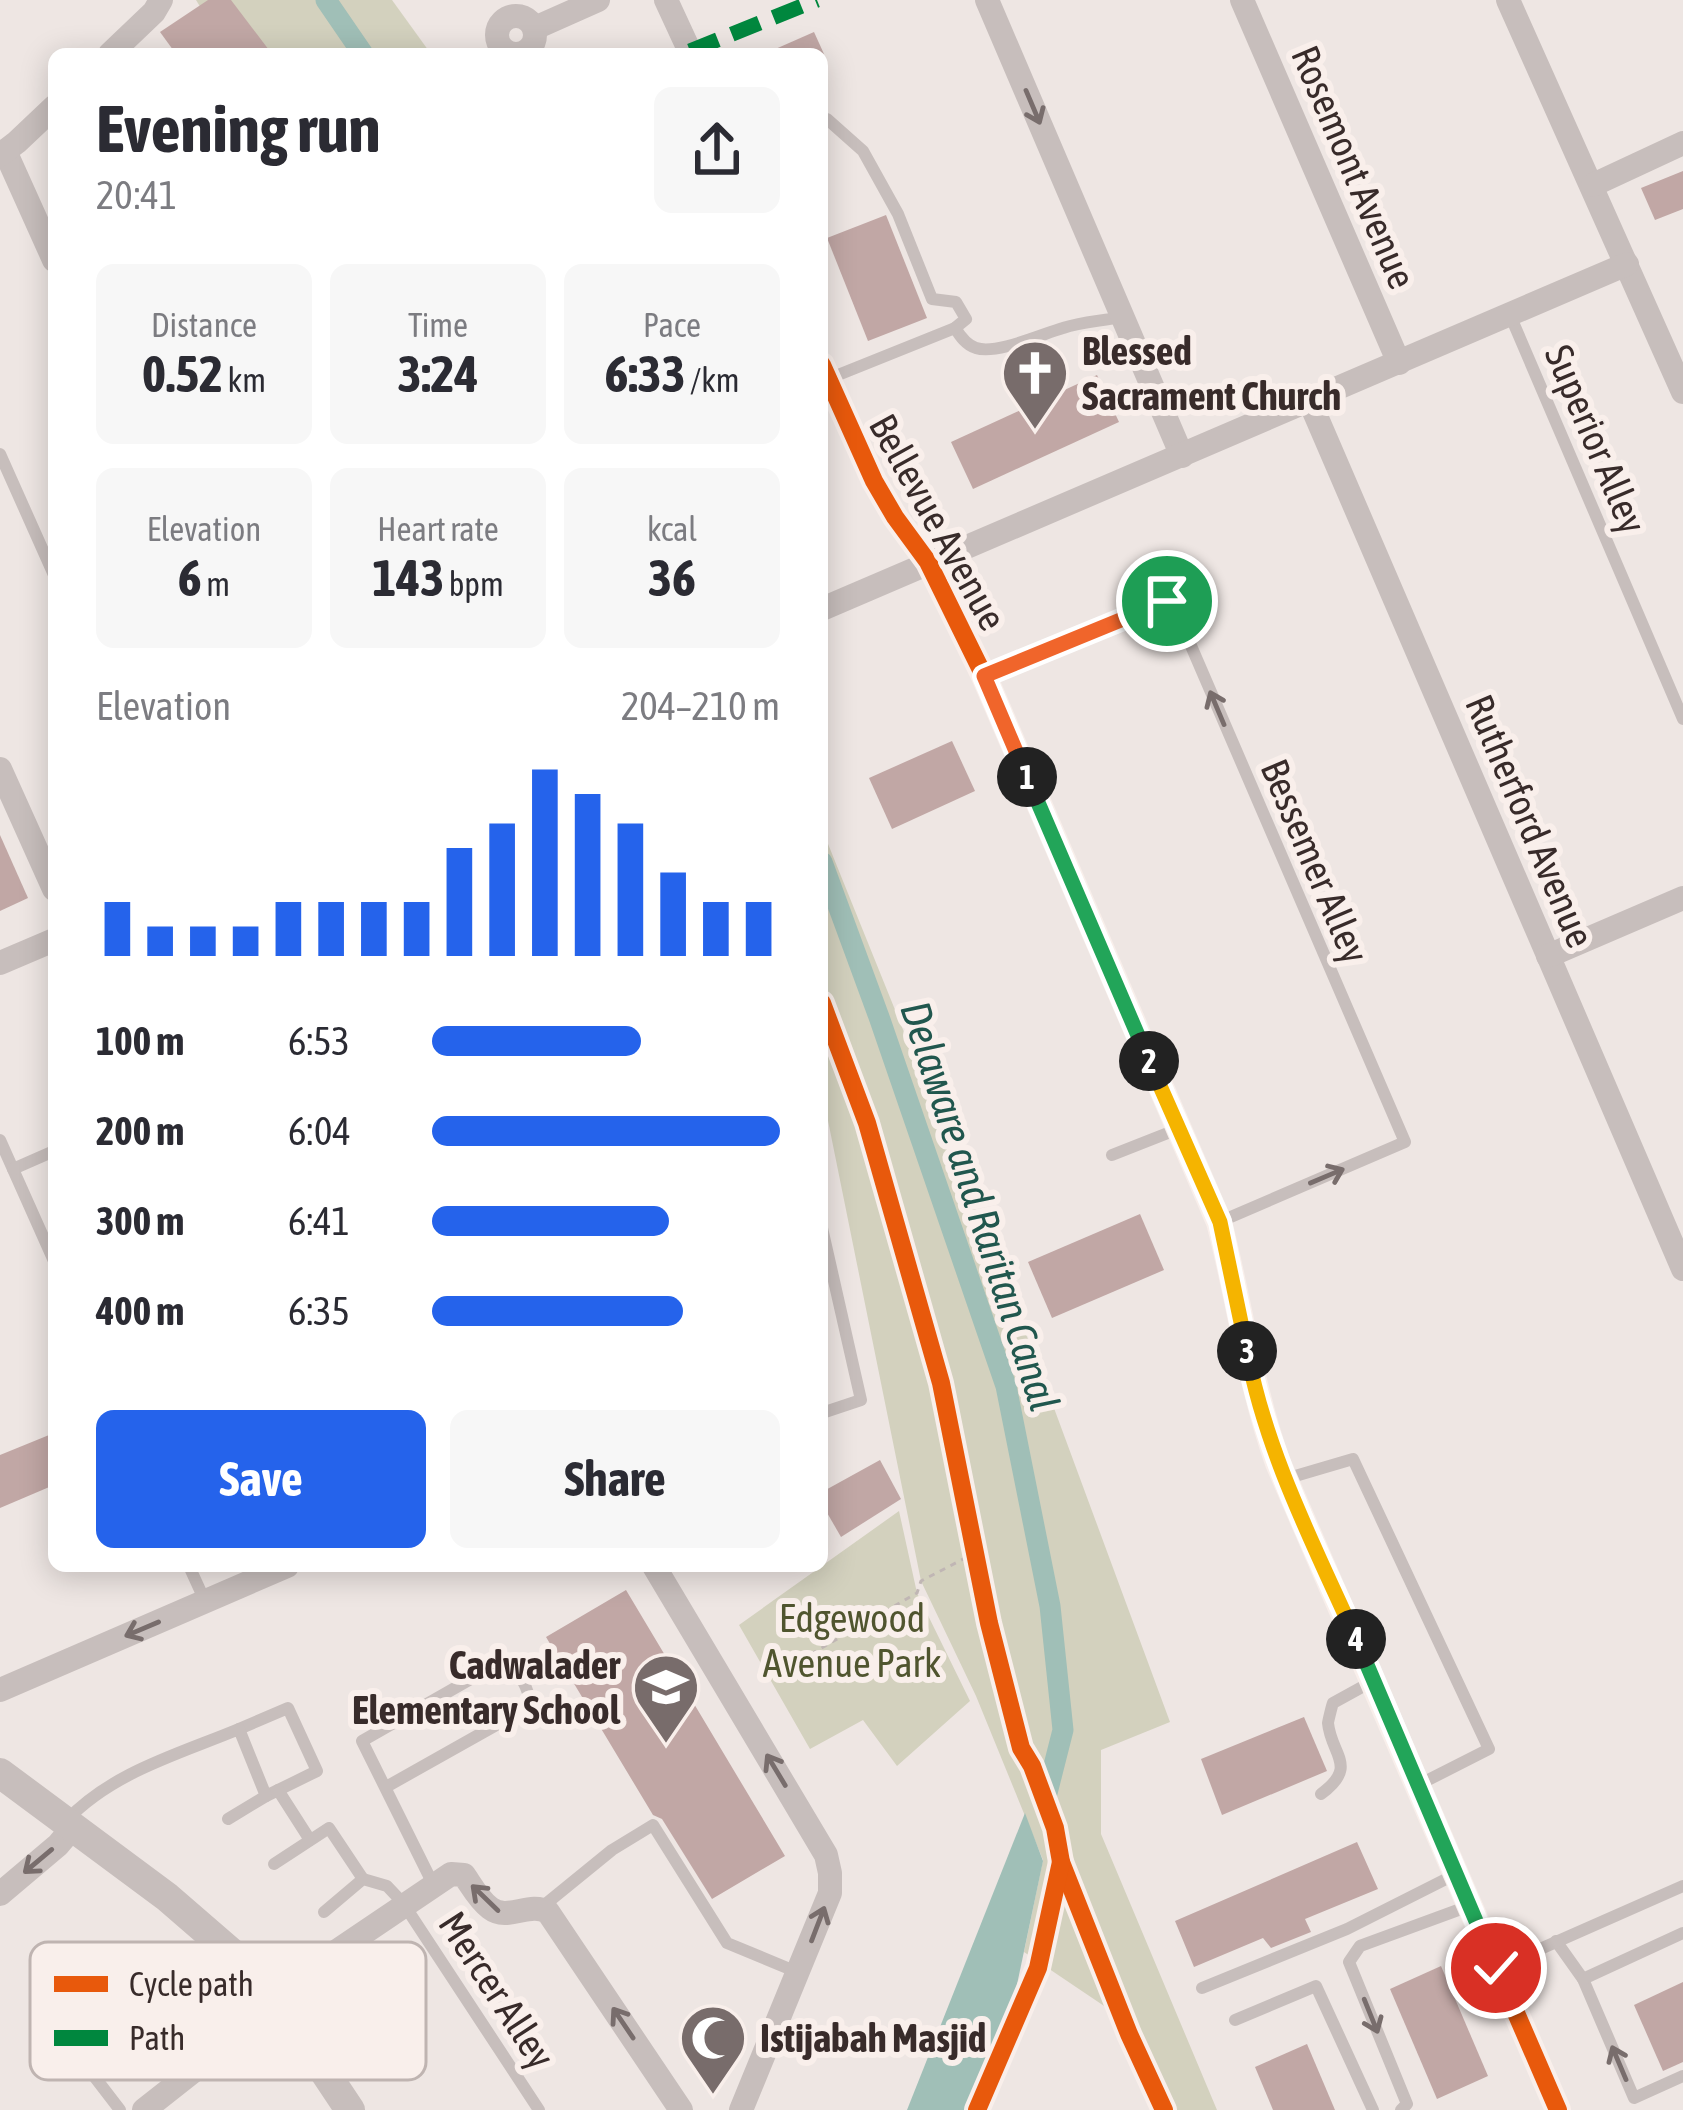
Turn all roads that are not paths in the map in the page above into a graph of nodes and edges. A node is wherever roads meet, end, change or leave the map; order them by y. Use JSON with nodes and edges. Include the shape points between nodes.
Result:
{"nodes":[{"id":1,"x":160,"y":0,"type":"edge"},
{"id":2,"x":598,"y":0,"type":"edge"},
{"id":3,"x":666,"y":0,"type":"edge"},
{"id":4,"x":987,"y":0,"type":"edge"},
{"id":5,"x":1243,"y":0,"type":"edge"},
{"id":6,"x":1508,"y":0,"type":"edge"},
{"id":7,"x":535,"y":28,"type":"dead end"},
{"id":8,"x":116,"y":48,"type":"edge"},
{"id":9,"x":688,"y":48,"type":"edge"},
{"id":10,"x":48,"y":112,"type":"edge"},
{"id":11,"x":828,"y":120,"type":"edge"},
{"id":12,"x":1683,"y":143,"type":"edge"},
{"id":13,"x":3,"y":153,"type":"edge"},
{"id":14,"x":1593,"y":185,"type":"junction"},
{"id":15,"x":48,"y":247,"type":"edge"},
{"id":16,"x":1627,"y":264,"type":"junction"},
{"id":17,"x":1510,"y":315,"type":"junction"},
{"id":18,"x":1124,"y":317,"type":"junction"},
{"id":19,"x":955,"y":328,"type":"junction"},
{"id":20,"x":1399,"y":363,"type":"junction"},
{"id":21,"x":828,"y":371,"type":"edge"},
{"id":22,"x":828,"y":379,"type":"edge"},
{"id":23,"x":1683,"y":392,"type":"edge"},
{"id":24,"x":1310,"y":402,"type":"junction"},
{"id":25,"x":0,"y":454,"type":"edge"},
{"id":26,"x":1183,"y":456,"type":"junction"},
{"id":27,"x":48,"y":562,"type":"edge"},
{"id":28,"x":928,"y":562,"type":"junction"},
{"id":29,"x":828,"y":606,"type":"edge"},
{"id":30,"x":984,"y":676,"type":"junction"},
{"id":31,"x":1683,"y":719,"type":"edge"},
{"id":32,"x":0,"y":769,"type":"edge"},
{"id":33,"x":48,"y":876,"type":"edge"},
{"id":34,"x":1683,"y":898,"type":"edge"},
{"id":35,"x":48,"y":943,"type":"edge"},
{"id":36,"x":1548,"y":956,"type":"junction"},
{"id":37,"x":0,"y":963,"type":"edge"},
{"id":38,"x":1178,"y":1129,"type":"junction"},
{"id":39,"x":0,"y":1141,"type":"edge"},
{"id":40,"x":48,"y":1154,"type":"edge"},
{"id":41,"x":1112,"y":1155,"type":"dead end"},
{"id":42,"x":13,"y":1169,"type":"junction"},
{"id":43,"x":1220,"y":1222,"type":"junction"},
{"id":44,"x":48,"y":1248,"type":"edge"},
{"id":45,"x":828,"y":1254,"type":"edge"},
{"id":46,"x":1683,"y":1269,"type":"edge"},
{"id":47,"x":828,"y":1411,"type":"edge"},
{"id":48,"x":1286,"y":1479,"type":"junction"},
{"id":49,"x":192,"y":1572,"type":"edge"},
{"id":50,"x":274,"y":1572,"type":"edge"},
{"id":51,"x":658,"y":1572,"type":"edge"},
{"id":52,"x":206,"y":1602,"type":"junction"},
{"id":53,"x":1374,"y":1681,"type":"junction"},
{"id":54,"x":0,"y":1690,"type":"edge"},
{"id":55,"x":239,"y":1730,"type":"junction"},
{"id":56,"x":0,"y":1773,"type":"edge"},
{"id":57,"x":1418,"y":1785,"type":"junction"},
{"id":58,"x":386,"y":1787,"type":"junction"},
{"id":59,"x":272,"y":1792,"type":"junction"},
{"id":60,"x":1321,"y":1794,"type":"dead end"},
{"id":61,"x":228,"y":1819,"type":"dead end"},
{"id":62,"x":70,"y":1823,"type":"junction"},
{"id":63,"x":310,"y":1840,"type":"junction"},
{"id":64,"x":274,"y":1864,"type":"dead end"},
{"id":65,"x":1457,"y":1874,"type":"junction"},
{"id":66,"x":363,"y":1880,"type":"junction"},
{"id":67,"x":434,"y":1885,"type":"junction"},
{"id":68,"x":1683,"y":1886,"type":"edge"},
{"id":69,"x":0,"y":1894,"type":"edge"},
{"id":70,"x":404,"y":1904,"type":"junction"},
{"id":71,"x":1470,"y":1905,"type":"junction"},
{"id":72,"x":542,"y":1907,"type":"junction"},
{"id":73,"x":324,"y":1912,"type":"dead end"},
{"id":74,"x":1683,"y":1933,"type":"edge"},
{"id":75,"x":1556,"y":1941,"type":"junction"},
{"id":76,"x":222,"y":1942,"type":"edge"},
{"id":77,"x":349,"y":1942,"type":"edge"},
{"id":78,"x":1496,"y":1968,"type":"junction"},
{"id":79,"x":799,"y":1972,"type":"junction"},
{"id":80,"x":1583,"y":1979,"type":"junction"},
{"id":81,"x":1202,"y":1988,"type":"dead end"},
{"id":82,"x":1235,"y":2020,"type":"dead end"},
{"id":83,"x":1683,"y":2076,"type":"edge"},
{"id":84,"x":97,"y":2080,"type":"edge"},
{"id":85,"x":182,"y":2080,"type":"edge"},
{"id":86,"x":330,"y":2080,"type":"edge"},
{"id":87,"x":1556,"y":2109,"type":"edge"},
{"id":88,"x":120,"y":2110,"type":"edge"},
{"id":89,"x":144,"y":2110,"type":"edge"},
{"id":90,"x":350,"y":2110,"type":"edge"},
{"id":91,"x":539,"y":2110,"type":"edge"},
{"id":92,"x":681,"y":2110,"type":"edge"},
{"id":93,"x":741,"y":2110,"type":"edge"},
{"id":94,"x":1373,"y":2110,"type":"edge"},
{"id":95,"x":1401,"y":2110,"type":"edge"}],
"edges":[{"from":1,"to":8,"type":"street"},
{"from":2,"to":7,"type":"street"},
{"from":3,"to":9,"type":"street"},
{"from":4,"to":18,"type":"street","one_way":true},
{"from":5,"to":20,"type":"street","name":"Rosemont Avenue"},
{"from":6,"to":14,"type":"street"},
{"from":10,"to":13,"type":"street"},
{"from":11,"to":19,"type":"lane","via":[[863,152],[932,299],[956,302],[966,319]]},
{"from":12,"to":14,"type":"street"},
{"from":13,"to":15,"type":"street"},
{"from":14,"to":16,"type":"street"},
{"from":16,"to":17,"type":"street"},
{"from":16,"to":23,"type":"street"},
{"from":17,"to":20,"type":"street"},
{"from":17,"to":31,"type":"lane","name":"Superior Alley"},
{"from":18,"to":19,"type":"lane","via":[[986,349],[973,348]]},
{"from":18,"to":26,"type":"street"},
{"from":19,"to":21,"type":"lane"},
{"from":20,"to":24,"type":"street"},
{"from":22,"to":28,"type":"street","name":"Bellevue Avenue","via":[[874,481]]},
{"from":24,"to":26,"type":"street"},
{"from":24,"to":36,"type":"street","name":"Rutherford Avenue"},
{"from":25,"to":27,"type":"lane"},
{"from":26,"to":28,"type":"street"},
{"from":28,"to":29,"type":"street"},
{"from":28,"to":30,"type":"street","name":"Bellevue Avenue"},
{"from":30,"to":38,"type":"street","name":"Bellevue Avenue"},
{"from":43,"to":30,"type":"lane","name":"Bessemer Alley","one_way":true,"via":[[1405,1142],[1173,604],[1161,602]]},
{"from":32,"to":33,"type":"street"},
{"from":34,"to":36,"type":"street"},
{"from":35,"to":37,"type":"street"},
{"from":36,"to":46,"type":"street","name":"Rutherford Avenue"},
{"from":38,"to":41,"type":"lane"},
{"from":38,"to":43,"type":"street","name":"Bellevue Avenue"},
{"from":39,"to":42,"type":"lane"},
{"from":40,"to":42,"type":"lane"},
{"from":42,"to":44,"type":"lane"},
{"from":43,"to":48,"type":"street","name":"Bellevue Avenue","via":[[1264,1424]]},
{"from":45,"to":47,"type":"lane","via":[[861,1400]]},
{"from":48,"to":53,"type":"street","name":"Bellevue Avenue"},
{"from":48,"to":57,"type":"lane","via":[[1353,1460],[1489,1749]]},
{"from":49,"to":52,"type":"lane"},
{"from":50,"to":52,"type":"street"},
{"from":79,"to":51,"type":"street","one_way":true,"via":[[830,1893],[826,1855]]},
{"from":52,"to":54,"type":"street","one_way":true},
{"from":53,"to":57,"type":"street","name":"Bellevue Avenue"},
{"from":53,"to":60,"type":"lane","via":[[1333,1703],[1328,1723],[1341,1760],[1336,1783]]},
{"from":55,"to":59,"type":"lane"},
{"from":55,"to":59,"type":"lane","via":[[288,1708],[317,1771]]},
{"from":55,"to":62,"type":"lane","via":[[126,1776],[86,1800]]},
{"from":56,"to":62,"type":"street"},
{"from":57,"to":65,"type":"street","name":"Bellevue Avenue"},
{"from":58,"to":58,"type":"lane","via":[[530,1706],[511,1664],[504,1660],[362,1741]]},
{"from":58,"to":67,"type":"lane"},
{"from":59,"to":61,"type":"lane"},
{"from":59,"to":63,"type":"lane"},
{"from":62,"to":69,"type":"street","one_way":true,"via":[[58,1845]]},
{"from":62,"to":76,"type":"street"},
{"from":63,"to":64,"type":"lane"},
{"from":63,"to":66,"type":"lane","via":[[328,1828]]},
{"from":65,"to":71,"type":"street","name":"Bellevue Avenue"},
{"from":65,"to":81,"type":"lane"},
{"from":66,"to":70,"type":"lane","via":[[387,1886]]},
{"from":66,"to":73,"type":"lane"},
{"from":67,"to":70,"type":"street"},
{"from":72,"to":67,"type":"street","one_way":true,"via":[[493,1911],[458,1873]]},
{"from":68,"to":75,"type":"lane"},
{"from":70,"to":77,"type":"street"},
{"from":70,"to":91,"type":"lane","name":"Mercer Alley"},
{"from":71,"to":78,"type":"street","name":"Bellevue Avenue"},
{"from":71,"to":95,"type":"lane","one_way":true,"via":[[1360,1946],[1349,1963],[1407,2104]]},
{"from":72,"to":79,"type":"lane","via":[[653,1825],[727,1943]]},
{"from":92,"to":72,"type":"street","one_way":true},
{"from":74,"to":80,"type":"lane"},
{"from":75,"to":78,"type":"lane"},
{"from":75,"to":80,"type":"lane"},
{"from":78,"to":87,"type":"street","name":"Bellevue Avenue"},
{"from":79,"to":93,"type":"street"},
{"from":83,"to":80,"type":"lane","one_way":true,"via":[[1634,2098]]},
{"from":82,"to":94,"type":"lane","via":[[1316,1986]]},
{"from":84,"to":88,"type":"lane"},
{"from":85,"to":89,"type":"street"},
{"from":86,"to":90,"type":"street"}]}
